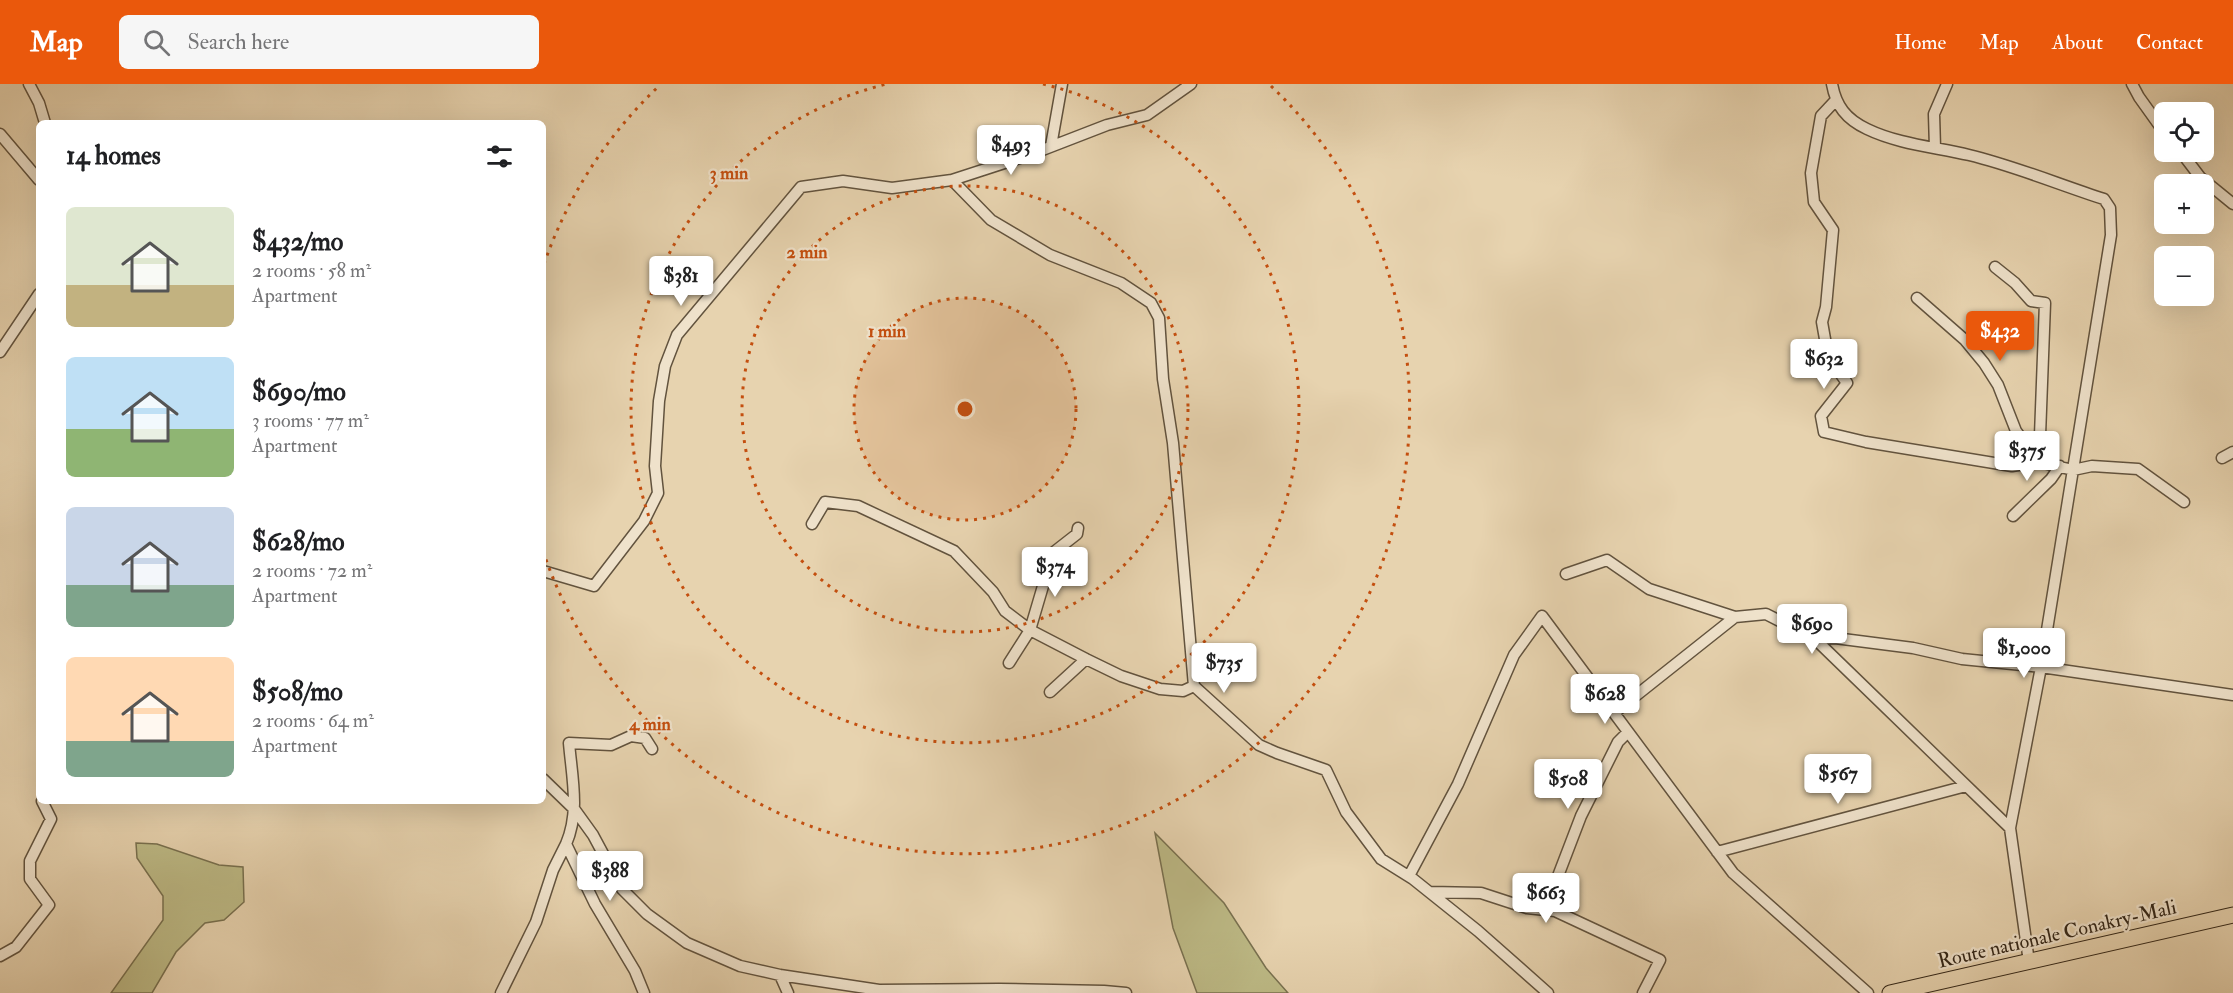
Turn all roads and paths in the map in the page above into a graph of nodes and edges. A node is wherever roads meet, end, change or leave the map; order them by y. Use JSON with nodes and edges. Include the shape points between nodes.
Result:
{"nodes":[{"id":1,"x":29,"y":84,"type":"edge"},
{"id":2,"x":1062,"y":84,"type":"edge"},
{"id":3,"x":1191,"y":84,"type":"edge"},
{"id":4,"x":1832,"y":84,"type":"edge"},
{"id":5,"x":1947,"y":84,"type":"edge"},
{"id":6,"x":2132,"y":84,"type":"edge"},
{"id":7,"x":1835,"y":100,"type":"junction"},
{"id":8,"x":2154,"y":118,"type":"edge"},
{"id":9,"x":44,"y":120,"type":"edge"},
{"id":10,"x":0,"y":134,"type":"edge"},
{"id":11,"x":1051,"y":146,"type":"junction"},
{"id":12,"x":1935,"y":148,"type":"junction"},
{"id":13,"x":2189,"y":162,"type":"edge"},
{"id":14,"x":36,"y":176,"type":"edge"},
{"id":15,"x":952,"y":180,"type":"junction"},
{"id":16,"x":2233,"y":204,"type":"edge"},
{"id":17,"x":1995,"y":267,"type":"dead end"},
{"id":18,"x":36,"y":298,"type":"edge"},
{"id":19,"x":1917,"y":298,"type":"dead end"},
{"id":20,"x":0,"y":352,"type":"edge"},
{"id":21,"x":2233,"y":452,"type":"edge"},
{"id":22,"x":2222,"y":458,"type":"dead end"},
{"id":23,"x":2038,"y":462,"type":"junction"},
{"id":24,"x":2060,"y":465,"type":"junction"},
{"id":25,"x":2073,"y":470,"type":"junction"},
{"id":26,"x":2184,"y":501,"type":"dead end"},
{"id":27,"x":2013,"y":516,"type":"dead end"},
{"id":28,"x":812,"y":524,"type":"dead end"},
{"id":29,"x":1078,"y":528,"type":"dead end"},
{"id":30,"x":546,"y":572,"type":"edge"},
{"id":31,"x":1566,"y":574,"type":"dead end"},
{"id":32,"x":1735,"y":617,"type":"junction"},
{"id":33,"x":1030,"y":630,"type":"junction"},
{"id":34,"x":1815,"y":639,"type":"junction"},
{"id":35,"x":1086,"y":659,"type":"junction"},
{"id":36,"x":1009,"y":663,"type":"dead end"},
{"id":37,"x":2040,"y":667,"type":"junction"},
{"id":38,"x":1194,"y":686,"type":"junction"},
{"id":39,"x":1050,"y":692,"type":"dead end"},
{"id":40,"x":2233,"y":695,"type":"edge"},
{"id":41,"x":1614,"y":713,"type":"junction"},
{"id":42,"x":1628,"y":732,"type":"junction"},
{"id":43,"x":652,"y":749,"type":"dead end"},
{"id":44,"x":546,"y":782,"type":"edge"},
{"id":45,"x":1966,"y":786,"type":"junction"},
{"id":46,"x":44,"y":804,"type":"edge"},
{"id":47,"x":575,"y":810,"type":"junction"},
{"id":48,"x":2010,"y":828,"type":"junction"},
{"id":49,"x":566,"y":844,"type":"junction"},
{"id":50,"x":1717,"y":852,"type":"junction"},
{"id":51,"x":1409,"y":876,"type":"junction"},
{"id":52,"x":1430,"y":892,"type":"junction"},
{"id":53,"x":1545,"y":910,"type":"junction"},
{"id":54,"x":2233,"y":915,"type":"edge"},
{"id":55,"x":0,"y":956,"type":"edge"},
{"id":56,"x":2029,"y":962,"type":"junction"},
{"id":57,"x":780,"y":975,"type":"junction"},
{"id":58,"x":999,"y":991,"type":"edge"},
{"id":59,"x":501,"y":993,"type":"edge"},
{"id":60,"x":644,"y":993,"type":"edge"},
{"id":61,"x":788,"y":993,"type":"edge"},
{"id":62,"x":1125,"y":993,"type":"edge"},
{"id":63,"x":1548,"y":993,"type":"edge"},
{"id":64,"x":1643,"y":993,"type":"edge"},
{"id":65,"x":1868,"y":993,"type":"edge"},
{"id":66,"x":1890,"y":993,"type":"edge"}],
"edges":[{"from":1,"to":9,"type":"street"},
{"from":2,"to":11,"type":"street"},
{"from":3,"to":11,"type":"street","via":[[1147,115]]},
{"from":4,"to":7,"type":"street"},
{"from":5,"to":12,"type":"street","via":[[1934,114]]},
{"from":6,"to":8,"type":"street"},
{"from":7,"to":12,"type":"street","via":[[1845,114],[1866,128]]},
{"from":7,"to":23,"type":"street","via":[[1821,116],[1811,173],[1814,202],[1833,230],[1822,322],[1828,356],[1846,383],[1821,416],[1824,432],[1994,464]]},
{"from":10,"to":14,"type":"street"},
{"from":11,"to":15,"type":"street"},
{"from":12,"to":25,"type":"street","via":[[1971,155],[2104,199],[2110,208],[2111,235]]},
{"from":13,"to":16,"type":"street","via":[[2200,177]]},
{"from":15,"to":30,"type":"street","via":[[891,188],[843,180],[801,187],[677,335],[665,366],[659,402],[655,466],[658,493],[644,521],[594,586]]},
{"from":15,"to":38,"type":"street","via":[[991,220],[1050,255],[1121,283],[1151,303],[1159,318]]},
{"from":17,"to":23,"type":"street","via":[[2031,301],[2045,303]]},
{"from":18,"to":20,"type":"street"},
{"from":19,"to":23,"type":"street","via":[[1965,340],[1984,363],[1998,385],[2016,431]]},
{"from":21,"to":22,"type":"street"},
{"from":23,"to":24,"type":"street"},
{"from":24,"to":25,"type":"street"},
{"from":24,"to":27,"type":"street","via":[[2052,479]]},
{"from":25,"to":26,"type":"street","via":[[2092,466],[2138,469]]},
{"from":25,"to":37,"type":"street"},
{"from":28,"to":33,"type":"street","via":[[825,502],[858,506],[954,551],[993,592],[1005,611]]},
{"from":29,"to":33,"type":"street","via":[[1077,534],[1045,559],[1043,586]]},
{"from":31,"to":32,"type":"street","via":[[1607,560],[1649,589]]},
{"from":32,"to":34,"type":"street","via":[[1766,614]]},
{"from":32,"to":41,"type":"street"},
{"from":33,"to":35,"type":"street"},
{"from":33,"to":36,"type":"street"},
{"from":34,"to":37,"type":"street","via":[[1835,638],[1962,659]]},
{"from":34,"to":45,"type":"street"},
{"from":35,"to":38,"type":"street","via":[[1160,689],[1183,691]]},
{"from":35,"to":39,"type":"street"},
{"from":37,"to":40,"type":"street"},
{"from":37,"to":48,"type":"street"},
{"from":38,"to":51,"type":"street","via":[[1259,745],[1326,770],[1346,812],[1381,859]]},
{"from":41,"to":42,"type":"street"},
{"from":41,"to":51,"type":"street","via":[[1542,616],[1514,655],[1458,784]]},
{"from":42,"to":50,"type":"street"},
{"from":42,"to":53,"type":"street","via":[[1618,742],[1581,816]]},
{"from":43,"to":47,"type":"street","via":[[645,738],[632,736],[611,745],[569,743]]},
{"from":44,"to":47,"type":"street"},
{"from":45,"to":48,"type":"street"},
{"from":45,"to":50,"type":"street"},
{"from":46,"to":55,"type":"street","via":[[51,819],[30,861],[30,879],[49,905],[16,947]]},
{"from":47,"to":49,"type":"street"},
{"from":47,"to":57,"type":"street","via":[[622,889],[647,914],[687,943],[740,966]]},
{"from":48,"to":56,"type":"street"},
{"from":49,"to":59,"type":"street","via":[[536,922]]},
{"from":49,"to":60,"type":"street"},
{"from":50,"to":65,"type":"street","via":[[1733,873]]},
{"from":51,"to":52,"type":"street"},
{"from":52,"to":53,"type":"street","via":[[1481,893]]},
{"from":52,"to":63,"type":"street"},
{"from":53,"to":64,"type":"street","via":[[1555,910],[1660,960]]},
{"from":54,"to":56,"type":"highway","name":"Route nationale Conakry-Mali"},
{"from":56,"to":66,"type":"highway","name":"Route nationale Conakry-Mali"},
{"from":57,"to":58,"type":"street","via":[[879,990]]},
{"from":57,"to":61,"type":"street"},
{"from":58,"to":62,"type":"street"}]}
